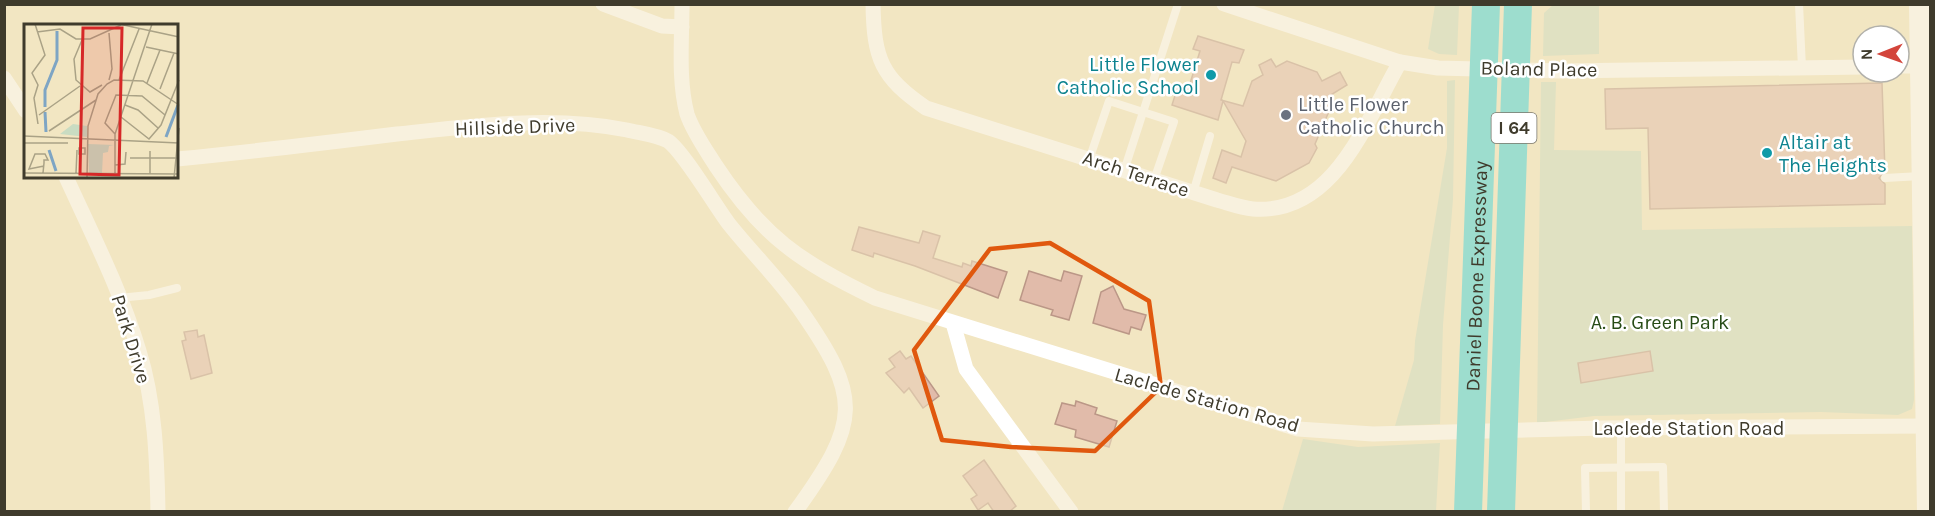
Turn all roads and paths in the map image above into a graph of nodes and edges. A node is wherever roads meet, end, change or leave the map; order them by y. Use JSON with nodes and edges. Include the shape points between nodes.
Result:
{"nodes":[{"id":1,"x":603,"y":4,"type":"edge"},
{"id":2,"x":682,"y":4,"type":"edge"},
{"id":3,"x":873,"y":4,"type":"edge"},
{"id":4,"x":1178,"y":4,"type":"edge"},
{"id":5,"x":1224,"y":4,"type":"edge"},
{"id":6,"x":1485,"y":4,"type":"edge"},
{"id":7,"x":1518,"y":4,"type":"edge"},
{"id":8,"x":1799,"y":4,"type":"edge"},
{"id":9,"x":1920,"y":4,"type":"edge"},
{"id":10,"x":682,"y":27,"type":"junction"},
{"id":11,"x":1400,"y":62,"type":"junction"},
{"id":12,"x":1911,"y":66,"type":"edge"},
{"id":13,"x":1920,"y":66,"type":"junction"},
{"id":14,"x":1851,"y":67,"type":"edge"},
{"id":15,"x":1802,"y":68,"type":"junction"},
{"id":16,"x":4,"y":78,"type":"edge"},
{"id":17,"x":24,"y":108,"type":"edge"},
{"id":18,"x":1143,"y":111,"type":"junction"},
{"id":19,"x":1210,"y":136,"type":"dead end"},
{"id":20,"x":178,"y":159,"type":"edge"},
{"id":21,"x":1089,"y":160,"type":"junction"},
{"id":22,"x":1124,"y":171,"type":"junction"},
{"id":23,"x":1922,"y":176,"type":"junction"},
{"id":24,"x":66,"y":178,"type":"edge"},
{"id":25,"x":1885,"y":178,"type":"dead end"},
{"id":26,"x":1154,"y":180,"type":"junction"},
{"id":27,"x":1193,"y":193,"type":"junction"},
{"id":28,"x":177,"y":288,"type":"dead end"},
{"id":29,"x":119,"y":298,"type":"junction"},
{"id":30,"x":1927,"y":308,"type":"edge"},
{"id":31,"x":953,"y":323,"type":"junction"},
{"id":32,"x":1928,"y":426,"type":"edge"},
{"id":33,"x":1621,"y":428,"type":"junction"},
{"id":34,"x":1469,"y":464,"type":"junction"},
{"id":35,"x":1621,"y":468,"type":"junction"},
{"id":36,"x":158,"y":512,"type":"edge"},
{"id":37,"x":795,"y":512,"type":"edge"},
{"id":38,"x":1071,"y":512,"type":"edge"},
{"id":39,"x":1457,"y":512,"type":"edge"},
{"id":40,"x":1468,"y":512,"type":"edge"},
{"id":41,"x":1501,"y":512,"type":"edge"},
{"id":42,"x":1586,"y":512,"type":"edge"},
{"id":43,"x":1621,"y":512,"type":"edge"},
{"id":44,"x":1664,"y":512,"type":"edge"},
{"id":45,"x":1927,"y":512,"type":"edge"}],
"edges":[{"from":1,"to":10,"type":"street","via":[[662,26]]},
{"from":2,"to":10,"type":"street","name":"Laclede Station Road"},
{"from":3,"to":21,"type":"street","name":"Arch Terrace","via":[[873,36],[883,69],[899,89],[926,108]]},
{"from":4,"to":18,"type":"lane"},
{"from":5,"to":11,"type":"street","name":"Boland Place"},
{"from":6,"to":34,"type":"highway","name":"Daniel Boone Expressway","number":"I 64"},
{"from":7,"to":41,"type":"highway","name":"Daniel Boone Expressway","number":"I 64"},
{"from":8,"to":15,"type":"lane"},
{"from":9,"to":13,"type":"street"},
{"from":10,"to":31,"type":"street","name":"Laclede Station Road","via":[[683,90],[688,116],[733,192],[761,225],[822,272],[874,298]]},
{"from":11,"to":15,"type":"street","name":"Boland Place","via":[[1438,68],[1561,71]]},
{"from":11,"to":27,"type":"street","name":"Arch Terrace","via":[[1342,162],[1323,186],[1305,199],[1277,208],[1252,209]]},
{"from":12,"to":13,"type":"street"},
{"from":13,"to":23,"type":"street"},
{"from":14,"to":15,"type":"street","name":"Boland Place"},
{"from":16,"to":17,"type":"street"},
{"from":18,"to":21,"type":"lane","via":[[1109,101]]},
{"from":18,"to":22,"type":"lane"},
{"from":18,"to":26,"type":"lane","via":[[1174,123]]},
{"from":19,"to":27,"type":"lane"},
{"from":20,"to":37,"type":"street","name":"Hillside Drive","via":[[475,126],[576,123],[668,141],[728,223],[784,286],[838,368],[846,390],[843,433]]},
{"from":21,"to":22,"type":"street","name":"Arch Terrace"},
{"from":22,"to":26,"type":"street","name":"Arch Terrace"},
{"from":23,"to":25,"type":"lane"},
{"from":23,"to":30,"type":"street"},
{"from":24,"to":29,"type":"street","name":"Park Drive"},
{"from":26,"to":27,"type":"street","name":"Arch Terrace"},
{"from":28,"to":29,"type":"lane"},
{"from":29,"to":36,"type":"street","name":"Park Drive","via":[[140,353],[151,415]]},
{"from":30,"to":32,"type":"street"},
{"from":31,"to":33,"type":"street","name":"Laclede Station Road","via":[[1298,429],[1373,434]]},
{"from":31,"to":38,"type":"street","via":[[966,369]]},
{"from":32,"to":33,"type":"street","name":"Laclede Station Road"},
{"from":32,"to":45,"type":"street"},
{"from":33,"to":35,"type":"lane"},
{"from":34,"to":39,"type":"highway"},
{"from":34,"to":40,"type":"highway","name":"Daniel Boone Expressway","number":"I 64"},
{"from":35,"to":42,"type":"lane","via":[[1585,468]]},
{"from":35,"to":43,"type":"lane"},
{"from":35,"to":44,"type":"lane","via":[[1663,467]]}]}
